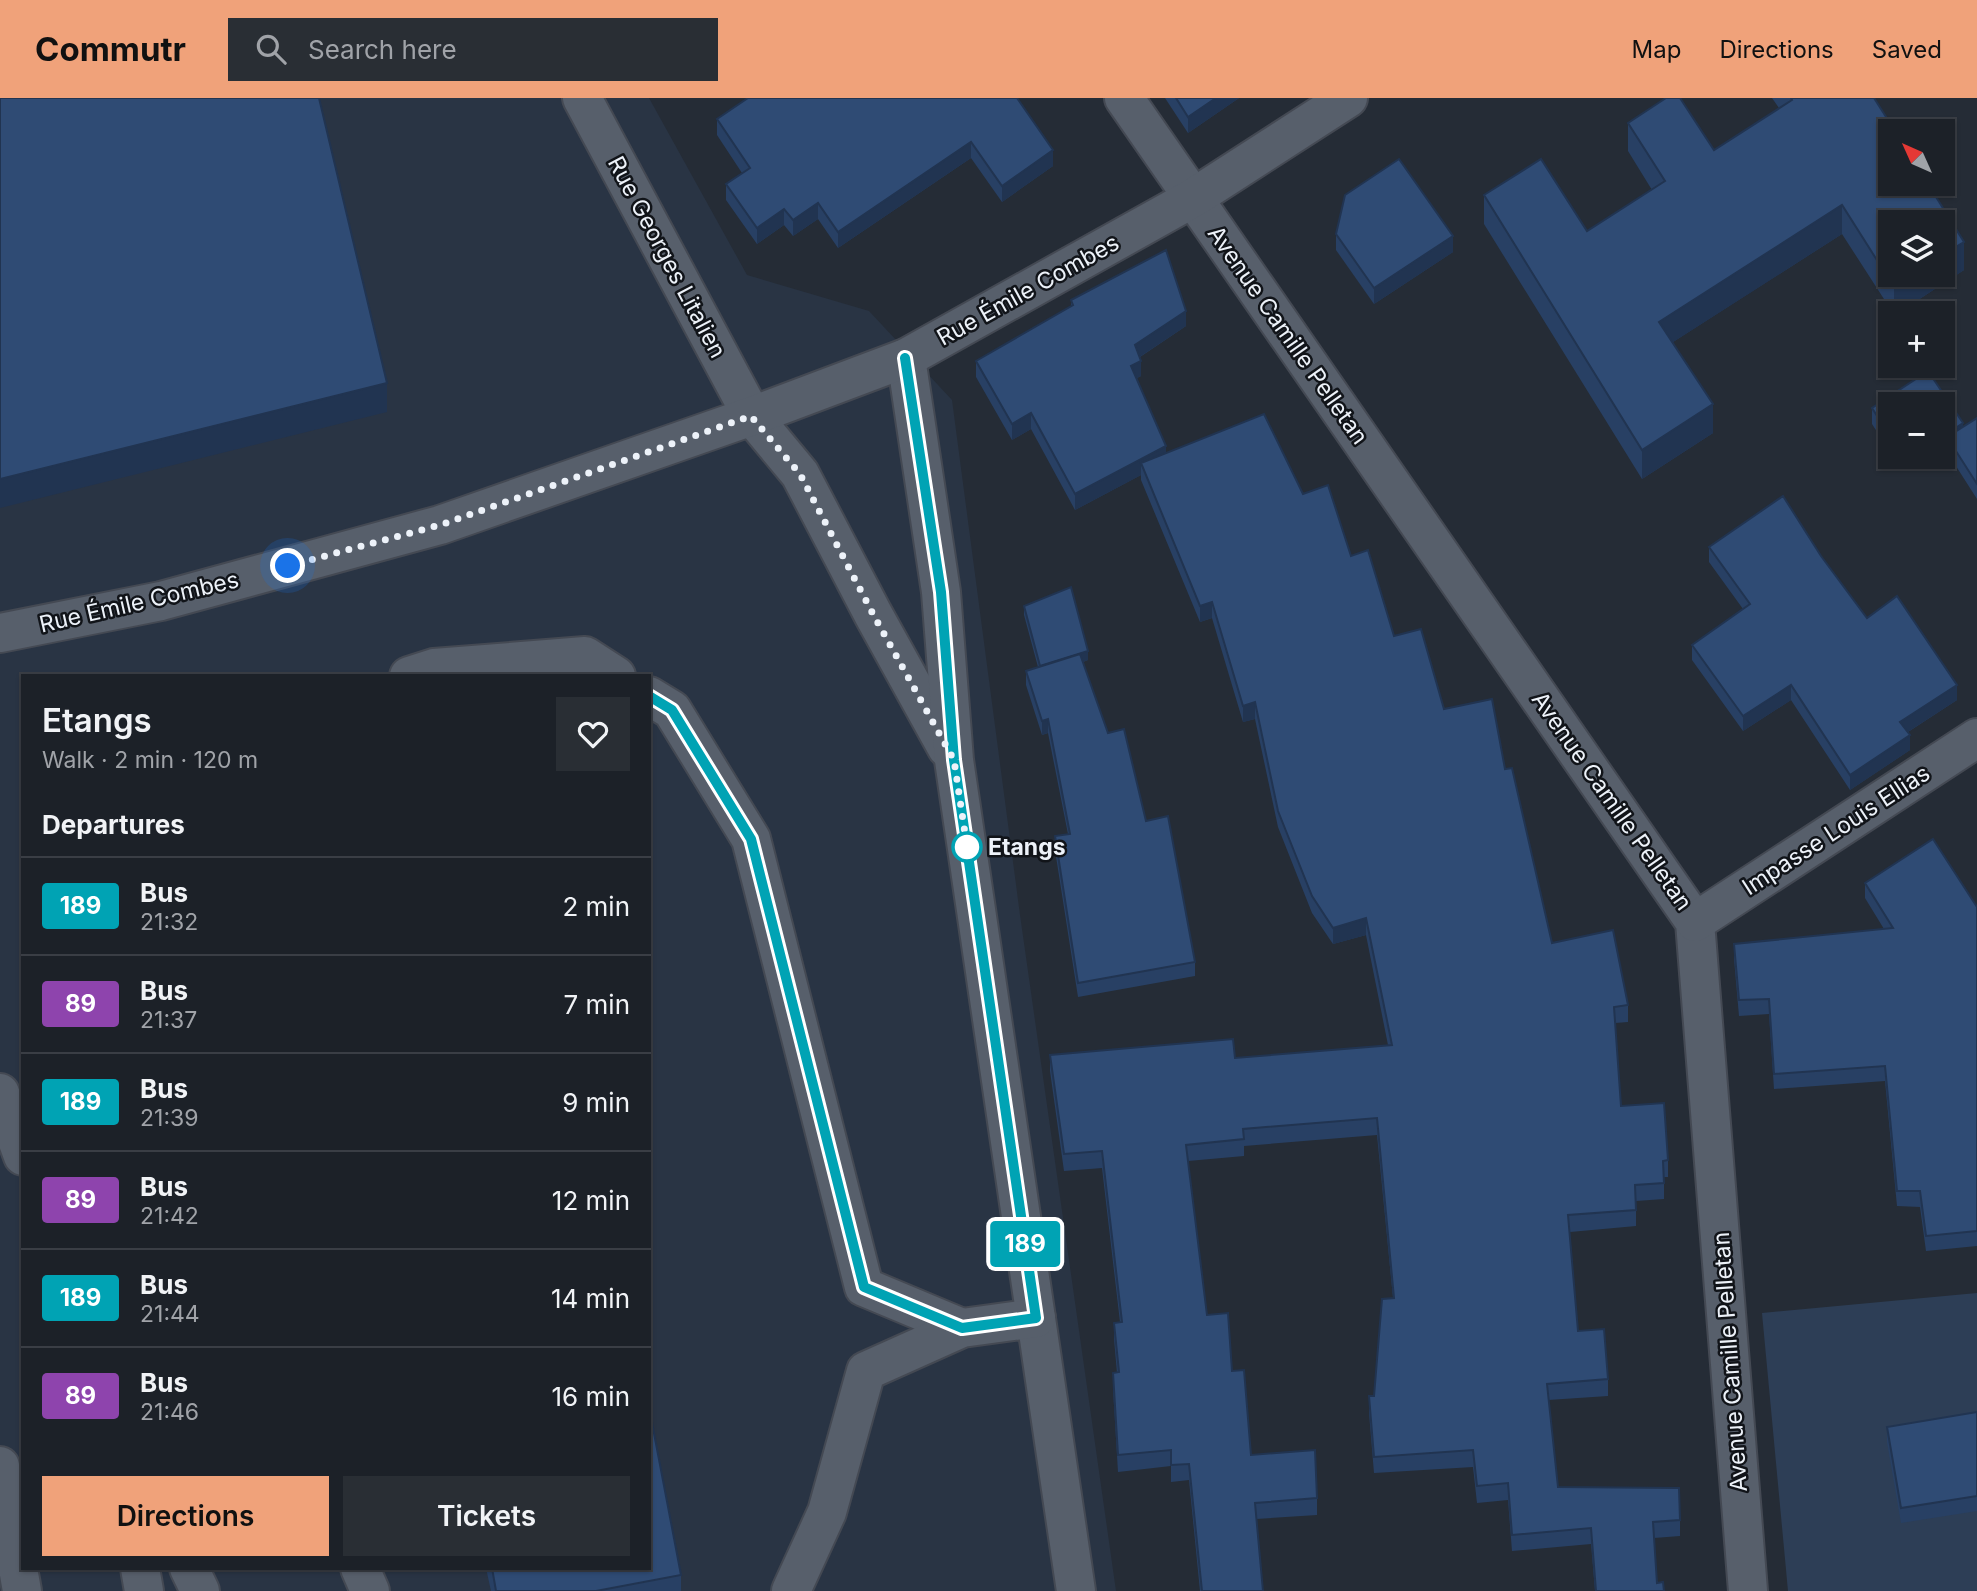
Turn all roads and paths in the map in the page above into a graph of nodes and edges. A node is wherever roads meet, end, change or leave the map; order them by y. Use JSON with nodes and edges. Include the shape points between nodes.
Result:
{"nodes":[{"id":1,"x":582,"y":98,"type":"edge"},
{"id":2,"x":1124,"y":98,"type":"edge"},
{"id":3,"x":1348,"y":98,"type":"edge"},
{"id":4,"x":1193,"y":198,"type":"junction"},
{"id":5,"x":905,"y":358,"type":"junction"},
{"id":6,"x":751,"y":416,"type":"junction"},
{"id":7,"x":0,"y":634,"type":"edge"},
{"id":8,"x":415,"y":674,"type":"edge"},
{"id":9,"x":613,"y":674,"type":"edge"},
{"id":10,"x":651,"y":697,"type":"edge"},
{"id":11,"x":1977,"y":738,"type":"edge"},
{"id":12,"x":954,"y":760,"type":"junction"},
{"id":13,"x":1695,"y":922,"type":"junction"},
{"id":14,"x":0,"y":1093,"type":"edge"},
{"id":15,"x":21,"y":1151,"type":"edge"},
{"id":16,"x":1036,"y":1318,"type":"junction"},
{"id":17,"x":962,"y":1328,"type":"junction"},
{"id":18,"x":0,"y":1466,"type":"edge"},
{"id":19,"x":140,"y":1570,"type":"edge"},
{"id":20,"x":190,"y":1570,"type":"edge"},
{"id":21,"x":361,"y":1570,"type":"edge"},
{"id":22,"x":22,"y":1591,"type":"edge"},
{"id":23,"x":144,"y":1591,"type":"edge"},
{"id":24,"x":200,"y":1591,"type":"edge"},
{"id":25,"x":370,"y":1591,"type":"edge"},
{"id":26,"x":791,"y":1591,"type":"edge"},
{"id":27,"x":1076,"y":1591,"type":"edge"},
{"id":28,"x":1748,"y":1591,"type":"edge"}],
"edges":[{"from":1,"to":6,"type":"street","name":"Rue Georges Litalien"},
{"from":2,"to":4,"type":"street","name":"Avenue Camille Pelletan"},
{"from":3,"to":4,"type":"street","name":"Rue Émile Combes"},
{"from":4,"to":5,"type":"street","name":"Rue Émile Combes"},
{"from":4,"to":13,"type":"street","name":"Avenue Camille Pelletan"},
{"from":5,"to":6,"type":"street","name":"Rue Émile Combes"},
{"from":5,"to":12,"type":"street","via":[[941,592]]},
{"from":6,"to":7,"type":"street","name":"Rue Émile Combes","via":[[440,525],[161,601]]},
{"from":6,"to":12,"type":"street","name":"Rue Georges Litalien","via":[[800,474]]},
{"from":8,"to":9,"type":"street","via":[[434,668],[584,656]]},
{"from":10,"to":17,"type":"street","via":[[672,710],[751,839],[864,1287]]},
{"from":11,"to":13,"type":"street","name":"Impasse Louis Ellias"},
{"from":12,"to":16,"type":"street"},
{"from":13,"to":28,"type":"street","name":"Avenue Camille Pelletan"},
{"from":14,"to":15,"type":"street"},
{"from":16,"to":17,"type":"street"},
{"from":16,"to":27,"type":"street"},
{"from":17,"to":26,"type":"street","via":[[866,1371],[827,1512]]},
{"from":18,"to":22,"type":"street"},
{"from":19,"to":23,"type":"street"},
{"from":20,"to":24,"type":"street"},
{"from":21,"to":25,"type":"street"}]}
